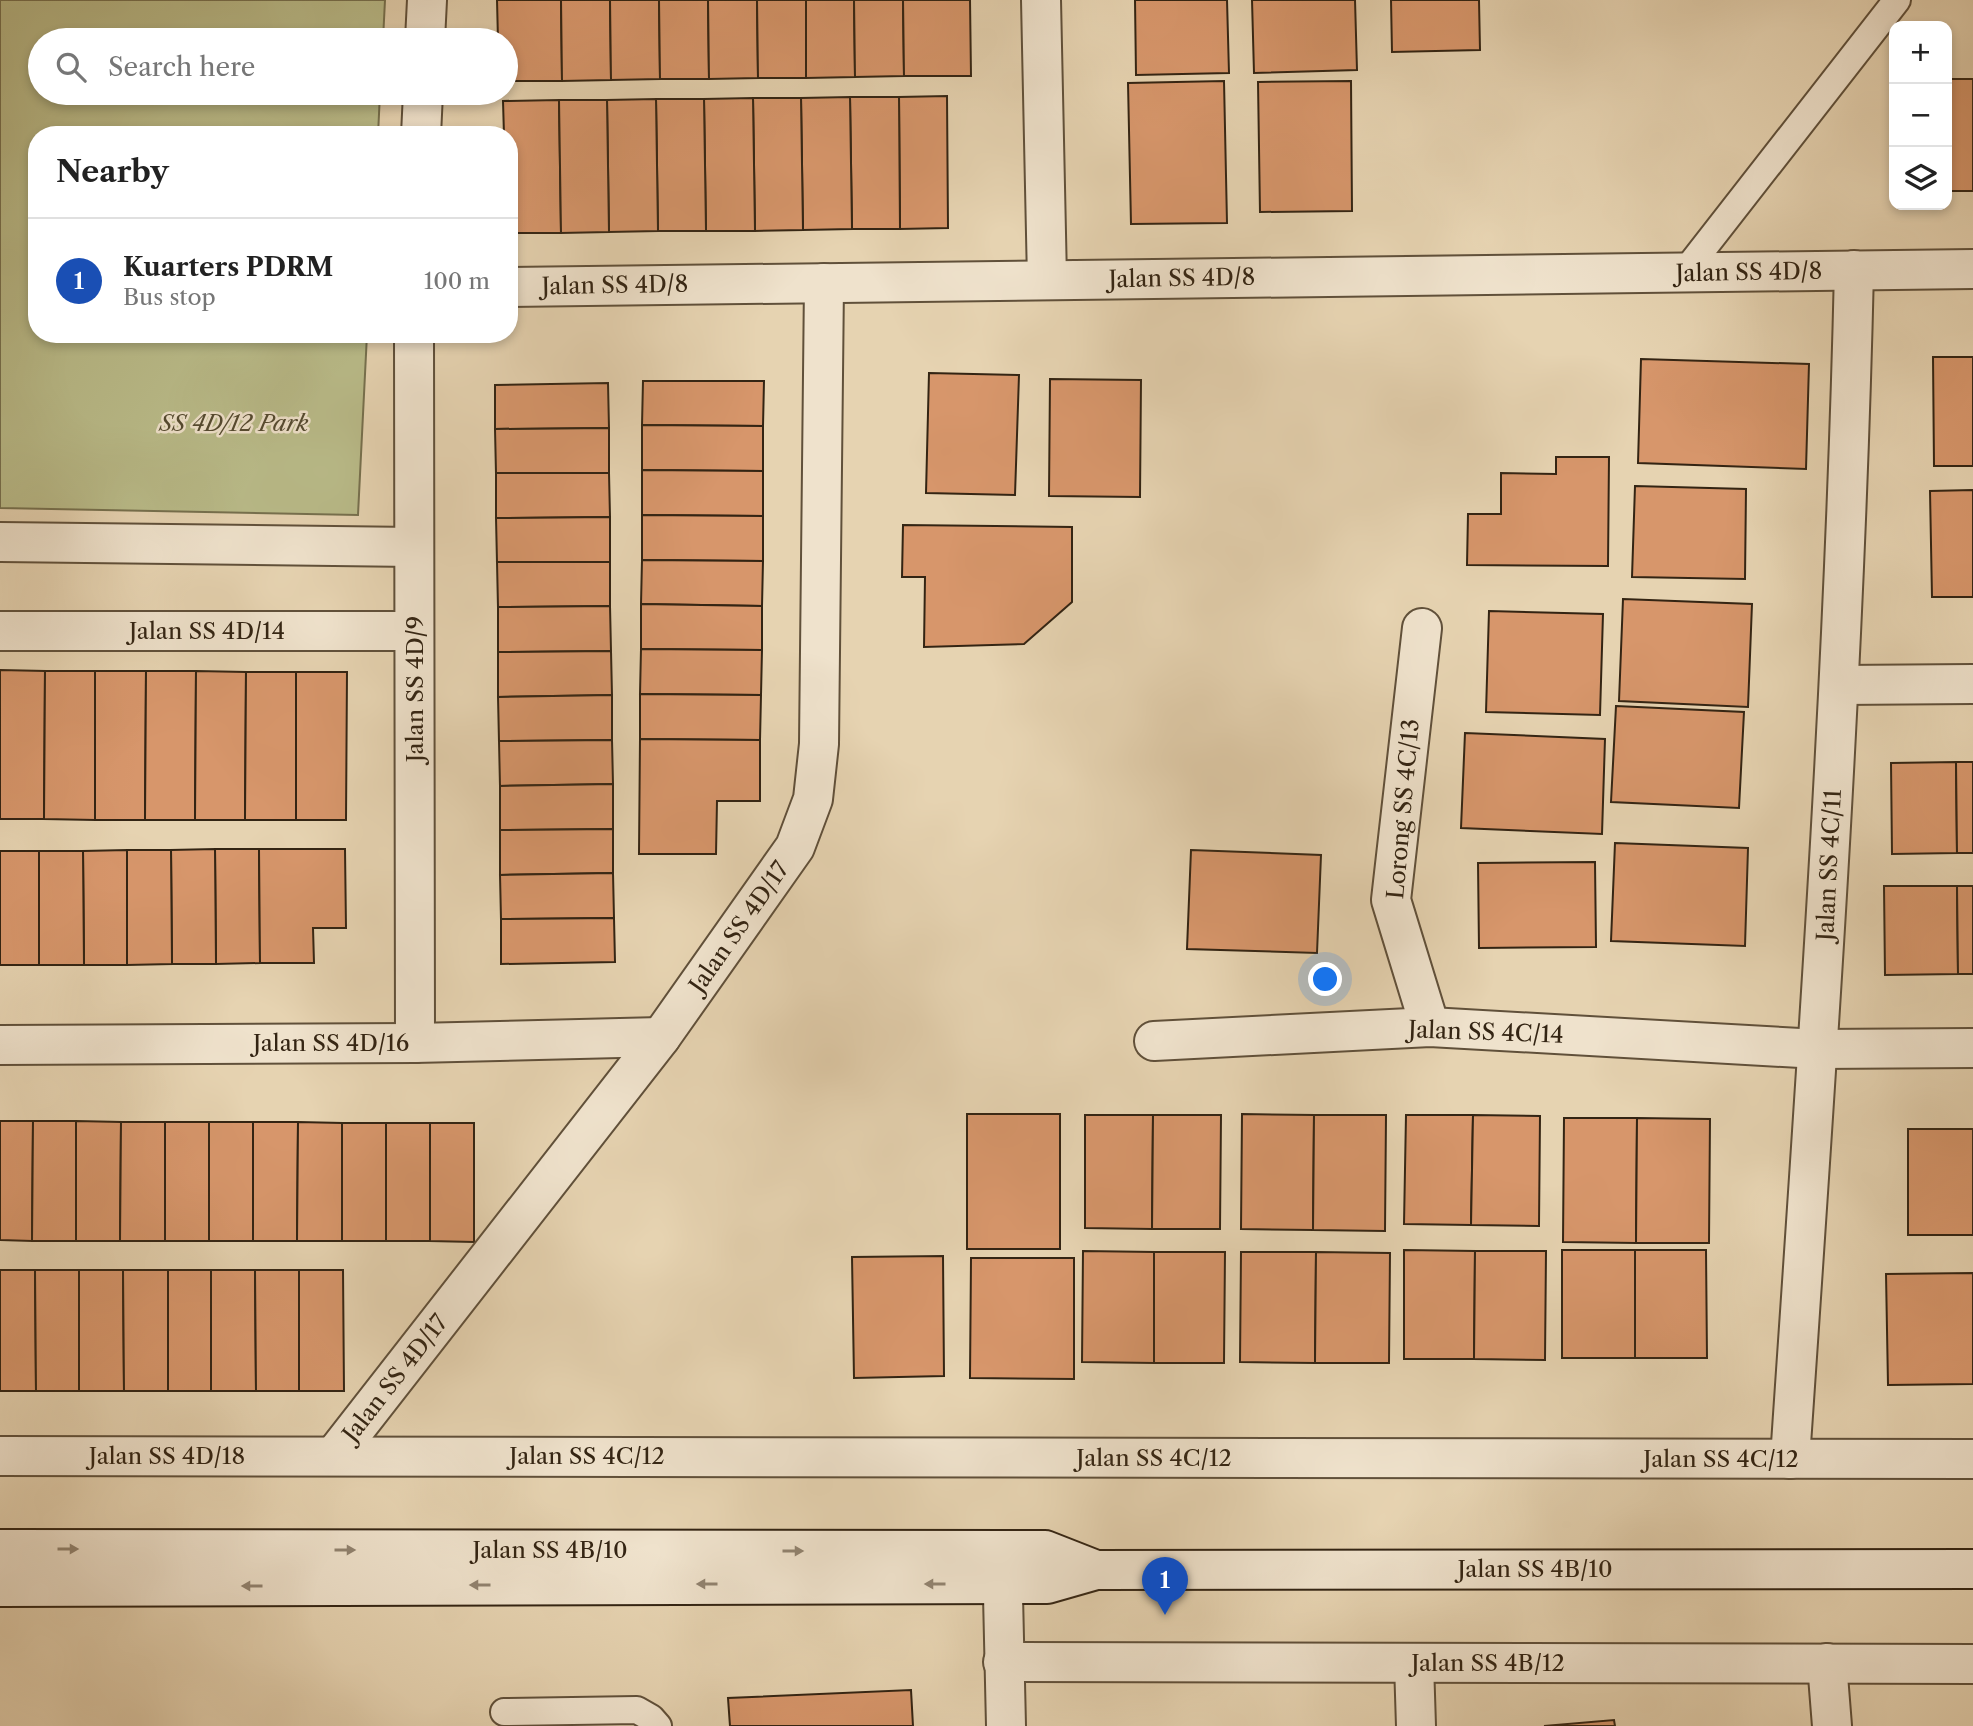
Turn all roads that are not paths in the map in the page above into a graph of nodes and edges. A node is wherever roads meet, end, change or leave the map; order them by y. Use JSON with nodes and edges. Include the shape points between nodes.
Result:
{"nodes":[{"id":1,"x":426,"y":0,"type":"edge"},
{"id":2,"x":1041,"y":0,"type":"edge"},
{"id":3,"x":1897,"y":0,"type":"edge"},
{"id":4,"x":425,"y":28,"type":"edge"},
{"id":5,"x":422,"y":105,"type":"edge"},
{"id":6,"x":421,"y":126,"type":"edge"},
{"id":7,"x":1973,"y":269,"type":"edge"},
{"id":8,"x":1854,"y":270,"type":"junction"},
{"id":9,"x":1684,"y":273,"type":"junction"},
{"id":10,"x":1047,"y":280,"type":"junction"},
{"id":11,"x":824,"y":283,"type":"junction"},
{"id":12,"x":518,"y":287,"type":"edge"},
{"id":13,"x":414,"y":343,"type":"edge"},
{"id":14,"x":0,"y":542,"type":"edge"},
{"id":15,"x":414,"y":547,"type":"junction"},
{"id":16,"x":1422,"y":628,"type":"dead end"},
{"id":17,"x":0,"y":631,"type":"edge"},
{"id":18,"x":414,"y":631,"type":"junction"},
{"id":19,"x":1973,"y":684,"type":"edge"},
{"id":20,"x":1839,"y":685,"type":"junction"},
{"id":21,"x":1430,"y":1027,"type":"junction"},
{"id":22,"x":661,"y":1037,"type":"junction"},
{"id":23,"x":1154,"y":1041,"type":"dead end"},
{"id":24,"x":415,"y":1043,"type":"junction"},
{"id":25,"x":0,"y":1045,"type":"edge"},
{"id":26,"x":1973,"y":1048,"type":"edge"},
{"id":27,"x":1818,"y":1049,"type":"junction"},
{"id":28,"x":0,"y":1456,"type":"edge"},
{"id":29,"x":334,"y":1456,"type":"junction"},
{"id":30,"x":1790,"y":1459,"type":"junction"},
{"id":31,"x":1973,"y":1459,"type":"edge"},
{"id":32,"x":0,"y":1549,"type":"edge"},
{"id":33,"x":1003,"y":1568,"type":"junction"},
{"id":34,"x":1973,"y":1569,"type":"edge"},
{"id":35,"x":0,"y":1587,"type":"edge"},
{"id":36,"x":1003,"y":1662,"type":"junction"},
{"id":37,"x":1414,"y":1663,"type":"junction"},
{"id":38,"x":1827,"y":1663,"type":"junction"},
{"id":39,"x":1973,"y":1664,"type":"edge"},
{"id":40,"x":504,"y":1713,"type":"dead end"},
{"id":41,"x":658,"y":1726,"type":"edge"},
{"id":42,"x":1006,"y":1726,"type":"edge"},
{"id":43,"x":1416,"y":1726,"type":"edge"},
{"id":44,"x":1832,"y":1726,"type":"edge"}],
"edges":[{"from":1,"to":4,"type":"street"},
{"from":2,"to":10,"type":"street"},
{"from":3,"to":9,"type":"lane"},
{"from":5,"to":6,"type":"street"},
{"from":7,"to":8,"type":"street","name":"Jalan SS 4D/8"},
{"from":8,"to":9,"type":"street","name":"Jalan SS 4D/8"},
{"from":8,"to":20,"type":"street","name":"Jalan SS 4C/11"},
{"from":9,"to":10,"type":"street","name":"Jalan SS 4D/8"},
{"from":10,"to":11,"type":"street","name":"Jalan SS 4D/8"},
{"from":11,"to":12,"type":"street","name":"Jalan SS 4D/8"},
{"from":11,"to":22,"type":"street","name":"Jalan SS 4D/17","via":[[820,744],[813,799],[795,847]]},
{"from":13,"to":15,"type":"street","name":"Jalan SS 4D/9"},
{"from":14,"to":15,"type":"street"},
{"from":15,"to":18,"type":"street","name":"Jalan SS 4D/9"},
{"from":16,"to":21,"type":"street","name":"Lorong SS 4C/13","via":[[1391,900]]},
{"from":17,"to":18,"type":"street","name":"Jalan SS 4D/14"},
{"from":18,"to":24,"type":"street","name":"Jalan SS 4D/9"},
{"from":19,"to":20,"type":"street"},
{"from":20,"to":27,"type":"street","name":"Jalan SS 4C/11"},
{"from":21,"to":23,"type":"street","name":"Jalan SS 4C/14"},
{"from":21,"to":27,"type":"street","name":"Jalan SS 4C/14"},
{"from":22,"to":24,"type":"street","name":"Jalan SS 4D/16"},
{"from":22,"to":29,"type":"street","name":"Jalan SS 4D/17"},
{"from":24,"to":25,"type":"street","name":"Jalan SS 4D/16"},
{"from":26,"to":27,"type":"street","name":"Jalan SS 4C/14"},
{"from":27,"to":30,"type":"street","name":"Jalan SS 4C/11"},
{"from":28,"to":29,"type":"street","name":"Jalan SS 4D/18"},
{"from":29,"to":30,"type":"street","name":"Jalan SS 4C/12"},
{"from":30,"to":31,"type":"street","name":"Jalan SS 4C/12"},
{"from":32,"to":33,"type":"street","name":"Jalan SS 4B/10","one_way":true},
{"from":33,"to":34,"type":"street","name":"Jalan SS 4B/10","via":[[1047,1584],[1096,1570]]},
{"from":33,"to":35,"type":"street","name":"Jalan SS 4B/10","one_way":true},
{"from":33,"to":36,"type":"street"},
{"from":36,"to":37,"type":"street","name":"Jalan SS 4B/12"},
{"from":36,"to":42,"type":"street"},
{"from":37,"to":38,"type":"street","name":"Jalan SS 4B/12"},
{"from":37,"to":43,"type":"street"},
{"from":38,"to":39,"type":"street","name":"Jalan SS 4B/12"},
{"from":38,"to":44,"type":"street"},
{"from":40,"to":41,"type":"lane","via":[[637,1710]]}]}
